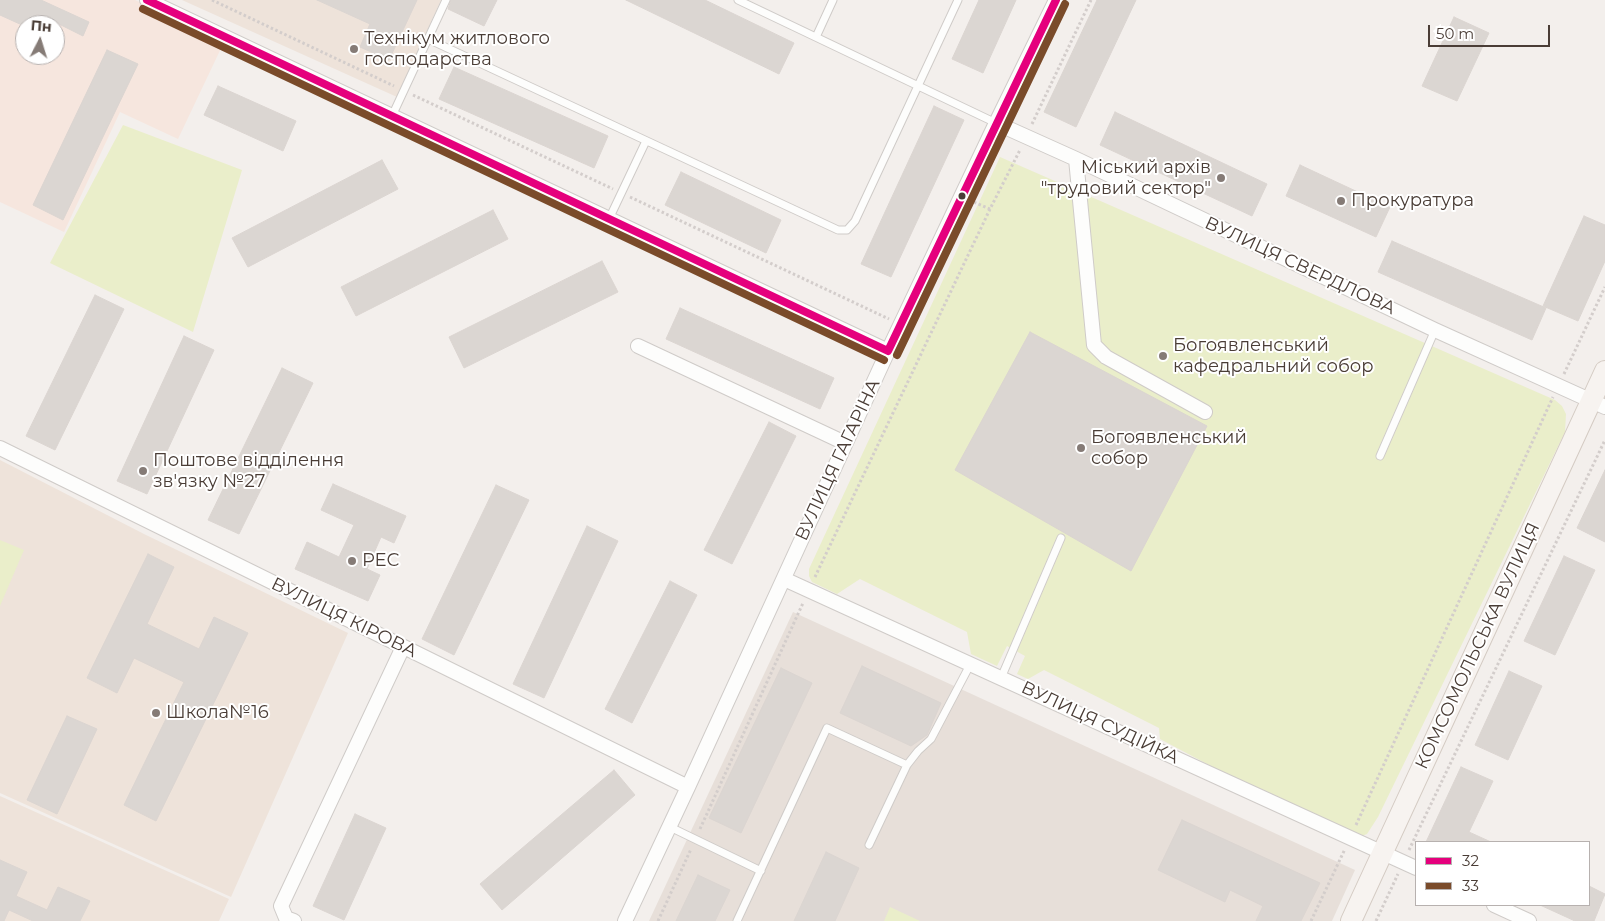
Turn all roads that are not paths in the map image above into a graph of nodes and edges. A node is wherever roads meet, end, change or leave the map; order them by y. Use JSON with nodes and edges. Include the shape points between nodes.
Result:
{"nodes":[{"id":1,"x":147,"y":0,"type":"edge"},
{"id":2,"x":446,"y":0,"type":"edge"},
{"id":3,"x":738,"y":0,"type":"edge"},
{"id":4,"x":833,"y":0,"type":"edge"},
{"id":5,"x":958,"y":0,"type":"edge"},
{"id":6,"x":1056,"y":0,"type":"edge"},
{"id":7,"x":816,"y":37,"type":"junction"},
{"id":8,"x":428,"y":39,"type":"junction"},
{"id":9,"x":917,"y":85,"type":"junction"},
{"id":10,"x":392,"y":116,"type":"junction"},
{"id":11,"x":996,"y":123,"type":"junction"},
{"id":12,"x":646,"y":141,"type":"junction"},
{"id":13,"x":1076,"y":159,"type":"junction"},
{"id":14,"x":609,"y":219,"type":"junction"},
{"id":15,"x":1435,"y":330,"type":"junction"},
{"id":16,"x":638,"y":346,"type":"dead end"},
{"id":17,"x":888,"y":351,"type":"junction"},
{"id":18,"x":1605,"y":371,"type":"edge"},
{"id":19,"x":1598,"y":403,"type":"edge"},
{"id":20,"x":1205,"y":412,"type":"dead end"},
{"id":21,"x":846,"y":443,"type":"junction"},
{"id":22,"x":0,"y":448,"type":"edge"},
{"id":23,"x":1380,"y":456,"type":"dead end"},
{"id":24,"x":1061,"y":538,"type":"dead end"},
{"id":25,"x":784,"y":579,"type":"junction"},
{"id":26,"x":403,"y":647,"type":"junction"},
{"id":27,"x":971,"y":663,"type":"junction"},
{"id":28,"x":1001,"y":678,"type":"junction"},
{"id":29,"x":906,"y":765,"type":"junction"},
{"id":30,"x":688,"y":787,"type":"junction"},
{"id":31,"x":670,"y":827,"type":"junction"},
{"id":32,"x":870,"y":845,"type":"dead end"},
{"id":33,"x":1383,"y":852,"type":"junction"},
{"id":34,"x":1410,"y":865,"type":"edge"},
{"id":35,"x":761,"y":870,"type":"junction"},
{"id":36,"x":1496,"y":906,"type":"edge"},
{"id":37,"x":294,"y":921,"type":"edge"},
{"id":38,"x":625,"y":921,"type":"edge"},
{"id":39,"x":737,"y":921,"type":"edge"},
{"id":40,"x":1351,"y":921,"type":"edge"},
{"id":41,"x":1529,"y":921,"type":"edge"}],
"edges":[{"from":1,"to":10,"type":"street"},
{"from":2,"to":8,"type":"lane"},
{"from":3,"to":7,"type":"lane"},
{"from":4,"to":7,"type":"lane"},
{"from":5,"to":9,"type":"lane"},
{"from":6,"to":11,"type":"street","name":"ВУЛИЦЯ ГАГАРІНА"},
{"from":7,"to":9,"type":"lane"},
{"from":8,"to":10,"type":"lane"},
{"from":8,"to":12,"type":"lane"},
{"from":9,"to":11,"type":"lane"},
{"from":9,"to":12,"type":"lane","via":[[855,221],[847,230],[838,230]]},
{"from":10,"to":14,"type":"street"},
{"from":11,"to":13,"type":"street","name":"ВУЛИЦЯ СВЕРДЛОВА"},
{"from":11,"to":17,"type":"street","name":"ВУЛИЦЯ ГАГАРІНА"},
{"from":12,"to":14,"type":"lane"},
{"from":13,"to":15,"type":"street","name":"ВУЛИЦЯ СВЕРДЛОВА"},
{"from":13,"to":20,"type":"street","via":[[1094,345],[1106,357]]},
{"from":14,"to":17,"type":"street"},
{"from":15,"to":19,"type":"street","name":"ВУЛИЦЯ СВЕРДЛОВА"},
{"from":15,"to":23,"type":"lane"},
{"from":16,"to":21,"type":"street"},
{"from":17,"to":21,"type":"street","name":"ВУЛИЦЯ ГАГАРІНА"},
{"from":18,"to":19,"type":"street","name":"КОМСОМОЛЬСЬКА ВУЛИЦЯ"},
{"from":19,"to":33,"type":"street","name":"КОМСОМОЛЬСЬКА ВУЛИЦЯ"},
{"from":21,"to":25,"type":"street","name":"ВУЛИЦЯ ГАГАРІНА"},
{"from":22,"to":26,"type":"street","name":"ВУЛИЦЯ КІРОВА"},
{"from":24,"to":28,"type":"lane"},
{"from":25,"to":27,"type":"street","name":"ВУЛИЦЯ СУДІЙКА"},
{"from":25,"to":30,"type":"street","name":"ВУЛИЦЯ ГАГАРІНА"},
{"from":26,"to":30,"type":"street","name":"ВУЛИЦЯ КІРОВА"},
{"from":26,"to":37,"type":"street","via":[[281,906],[286,918]]},
{"from":27,"to":28,"type":"street","name":"ВУЛИЦЯ СУДІЙКА"},
{"from":27,"to":29,"type":"lane","via":[[931,739]]},
{"from":28,"to":33,"type":"street","name":"ВУЛИЦЯ СУДІЙКА"},
{"from":29,"to":32,"type":"lane"},
{"from":29,"to":35,"type":"lane","via":[[827,728]]},
{"from":30,"to":31,"type":"street","name":"ВУЛИЦЯ ГАГАРІНА"},
{"from":31,"to":35,"type":"lane"},
{"from":31,"to":38,"type":"street","name":"ВУЛИЦЯ ГАГАРІНА"},
{"from":33,"to":34,"type":"street","name":"ВУЛИЦЯ СУДІЙКА"},
{"from":33,"to":40,"type":"street","name":"КОМСОМОЛЬСЬКА ВУЛИЦЯ"},
{"from":35,"to":39,"type":"lane"},
{"from":36,"to":41,"type":"street"}]}
